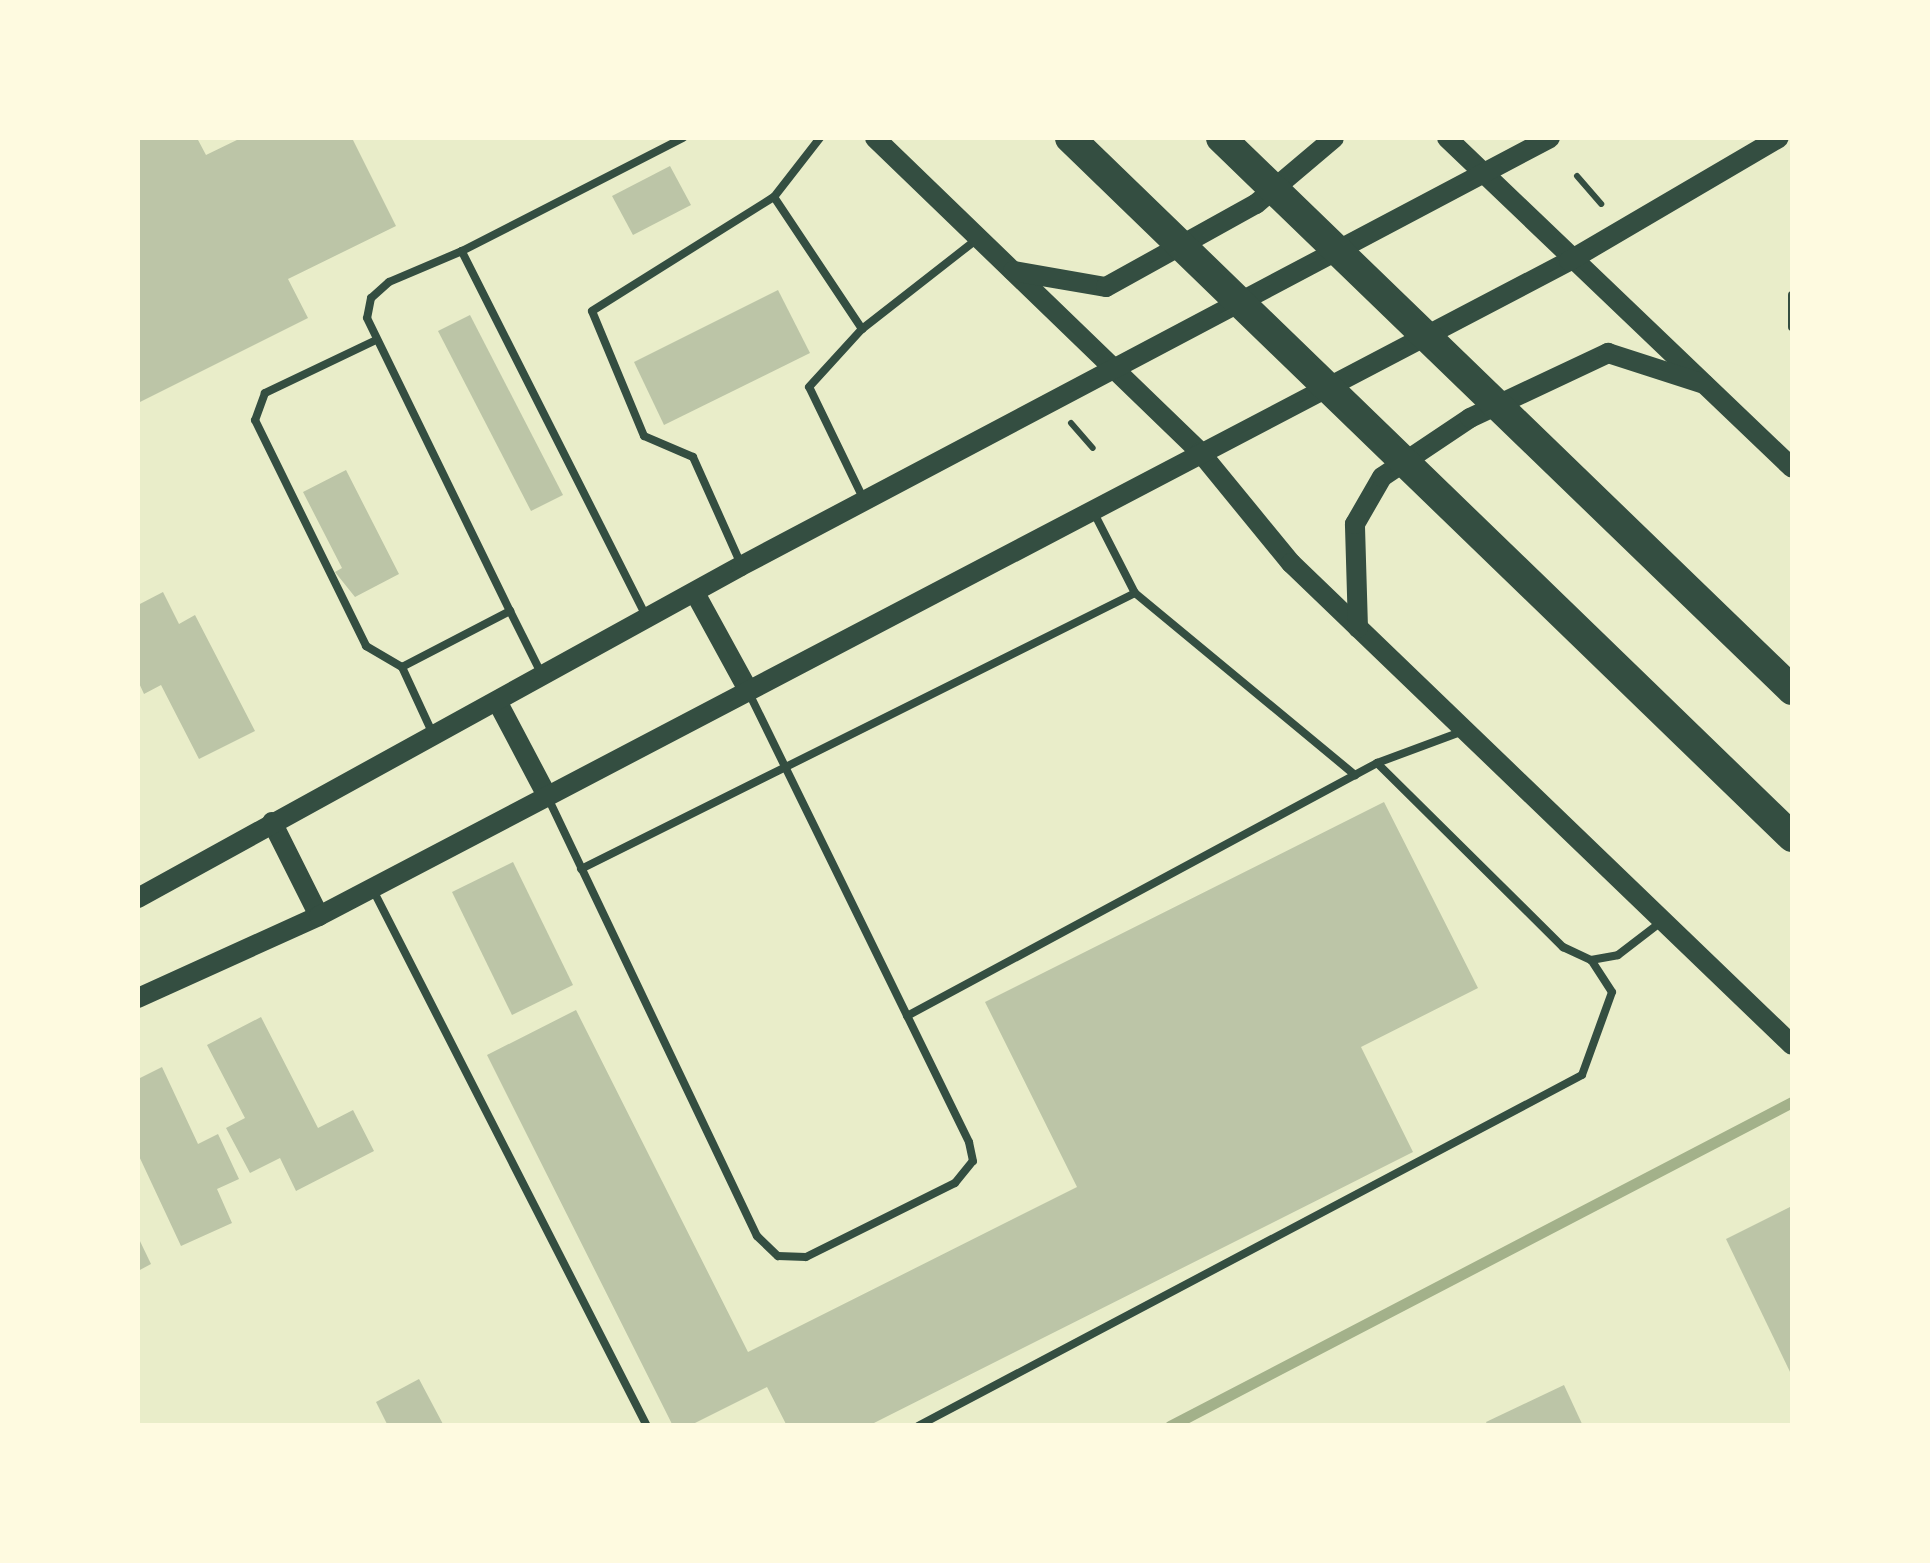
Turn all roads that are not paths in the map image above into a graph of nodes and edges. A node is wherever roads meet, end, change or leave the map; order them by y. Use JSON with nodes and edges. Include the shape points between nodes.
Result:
{"nodes":[{"id":1,"x":683,"y":138,"type":"edge"},
{"id":2,"x":820,"y":138,"type":"edge"},
{"id":3,"x":875,"y":138,"type":"edge"},
{"id":4,"x":1070,"y":138,"type":"edge"},
{"id":5,"x":1222,"y":138,"type":"edge"},
{"id":6,"x":1334,"y":138,"type":"edge"},
{"id":7,"x":1447,"y":138,"type":"edge"},
{"id":8,"x":1550,"y":138,"type":"edge"},
{"id":9,"x":1779,"y":138,"type":"edge"},
{"id":10,"x":1482,"y":174,"type":"junction"},
{"id":11,"x":774,"y":197,"type":"junction"},
{"id":12,"x":979,"y":238,"type":"junction"},
{"id":13,"x":462,"y":251,"type":"junction"},
{"id":14,"x":1569,"y":261,"type":"junction"},
{"id":15,"x":1014,"y":271,"type":"junction"},
{"id":16,"x":1792,"y":295,"type":"edge"},
{"id":17,"x":1792,"y":327,"type":"edge"},
{"id":18,"x":862,"y":329,"type":"junction"},
{"id":19,"x":374,"y":341,"type":"junction"},
{"id":20,"x":1113,"y":369,"type":"junction"},
{"id":21,"x":1704,"y":384,"type":"junction"},
{"id":22,"x":1200,"y":452,"type":"junction"},
{"id":23,"x":1790,"y":459,"type":"edge"},
{"id":24,"x":864,"y":502,"type":"junction"},
{"id":25,"x":1092,"y":509,"type":"junction"},
{"id":26,"x":741,"y":566,"type":"junction"},
{"id":27,"x":695,"y":593,"type":"junction"},
{"id":28,"x":1135,"y":593,"type":"junction"},
{"id":29,"x":510,"y":611,"type":"junction"},
{"id":30,"x":648,"y":620,"type":"junction"},
{"id":31,"x":1358,"y":628,"type":"junction"},
{"id":32,"x":402,"y":667,"type":"junction"},
{"id":33,"x":543,"y":677,"type":"junction"},
{"id":34,"x":748,"y":690,"type":"junction"},
{"id":35,"x":1792,"y":690,"type":"edge"},
{"id":36,"x":497,"y":701,"type":"junction"},
{"id":37,"x":1464,"y":730,"type":"junction"},
{"id":38,"x":434,"y":736,"type":"junction"},
{"id":39,"x":1377,"y":763,"type":"junction"},
{"id":40,"x":786,"y":769,"type":"junction"},
{"id":41,"x":1355,"y":774,"type":"junction"},
{"id":42,"x":547,"y":796,"type":"junction"},
{"id":43,"x":272,"y":822,"type":"junction"},
{"id":44,"x":1792,"y":837,"type":"edge"},
{"id":45,"x":581,"y":869,"type":"junction"},
{"id":46,"x":372,"y":888,"type":"junction"},
{"id":47,"x":138,"y":898,"type":"edge"},
{"id":48,"x":319,"y":916,"type":"junction"},
{"id":49,"x":1661,"y":922,"type":"junction"},
{"id":50,"x":1591,"y":960,"type":"junction"},
{"id":51,"x":138,"y":998,"type":"edge"},
{"id":52,"x":908,"y":1016,"type":"junction"},
{"id":53,"x":1792,"y":1046,"type":"edge"},
{"id":54,"x":647,"y":1426,"type":"edge"},
{"id":55,"x":918,"y":1426,"type":"edge"}],
"edges":[{"from":1,"to":13,"type":"lane"},
{"from":2,"to":11,"type":"lane"},
{"from":3,"to":12,"type":"main road"},
{"from":4,"to":44,"type":"highway"},
{"from":5,"to":35,"type":"highway"},
{"from":6,"to":15,"type":"main road","via":[[1256,204],[1106,288]]},
{"from":7,"to":10,"type":"main road"},
{"from":8,"to":10,"type":"main road"},
{"from":9,"to":14,"type":"main road"},
{"from":10,"to":14,"type":"main road"},
{"from":10,"to":20,"type":"main road"},
{"from":11,"to":18,"type":"lane"},
{"from":11,"to":26,"type":"lane","via":[[592,311],[644,436],[693,456]]},
{"from":12,"to":15,"type":"main road"},
{"from":12,"to":18,"type":"lane"},
{"from":13,"to":19,"type":"lane","via":[[436,258],[371,298],[367,318]]},
{"from":13,"to":30,"type":"lane"},
{"from":14,"to":21,"type":"main road"},
{"from":14,"to":22,"type":"main road"},
{"from":15,"to":20,"type":"main road"},
{"from":16,"to":17,"type":"lane"},
{"from":18,"to":24,"type":"lane","via":[[810,387]]},
{"from":19,"to":29,"type":"lane"},
{"from":19,"to":32,"type":"lane","via":[[265,393],[255,420],[366,646]]},
{"from":20,"to":22,"type":"main road"},
{"from":20,"to":24,"type":"main road"},
{"from":21,"to":23,"type":"main road"},
{"from":21,"to":31,"type":"main road","via":[[1608,353],[1470,418],[1382,477],[1355,524]]},
{"from":22,"to":25,"type":"main road"},
{"from":22,"to":31,"type":"main road","via":[[1291,563]]},
{"from":24,"to":26,"type":"main road"},
{"from":25,"to":28,"type":"lane"},
{"from":25,"to":34,"type":"main road"},
{"from":26,"to":27,"type":"main road"},
{"from":27,"to":30,"type":"main road"},
{"from":27,"to":34,"type":"main road"},
{"from":28,"to":40,"type":"lane"},
{"from":28,"to":41,"type":"lane"},
{"from":29,"to":32,"type":"lane"},
{"from":29,"to":33,"type":"lane"},
{"from":30,"to":33,"type":"main road"},
{"from":31,"to":37,"type":"main road"},
{"from":32,"to":38,"type":"lane"},
{"from":33,"to":36,"type":"main road"},
{"from":34,"to":40,"type":"lane"},
{"from":34,"to":42,"type":"main road"},
{"from":36,"to":38,"type":"main road"},
{"from":36,"to":42,"type":"main road"},
{"from":37,"to":39,"type":"lane"},
{"from":37,"to":49,"type":"main road"},
{"from":38,"to":43,"type":"main road"},
{"from":39,"to":41,"type":"lane"},
{"from":39,"to":50,"type":"lane","via":[[1563,948]]},
{"from":40,"to":45,"type":"lane"},
{"from":40,"to":52,"type":"lane"},
{"from":41,"to":52,"type":"lane"},
{"from":42,"to":45,"type":"lane"},
{"from":42,"to":46,"type":"main road"},
{"from":43,"to":47,"type":"main road"},
{"from":43,"to":48,"type":"main road"},
{"from":45,"to":52,"type":"lane","via":[[757,1236],[778,1256],[806,1257],[956,1182],[972,1161],[970,1142]]},
{"from":46,"to":48,"type":"main road"},
{"from":46,"to":54,"type":"lane"},
{"from":48,"to":51,"type":"main road"},
{"from":49,"to":50,"type":"lane","via":[[1618,955]]},
{"from":49,"to":53,"type":"main road"},
{"from":50,"to":55,"type":"lane","via":[[1612,992],[1582,1075]]}]}
